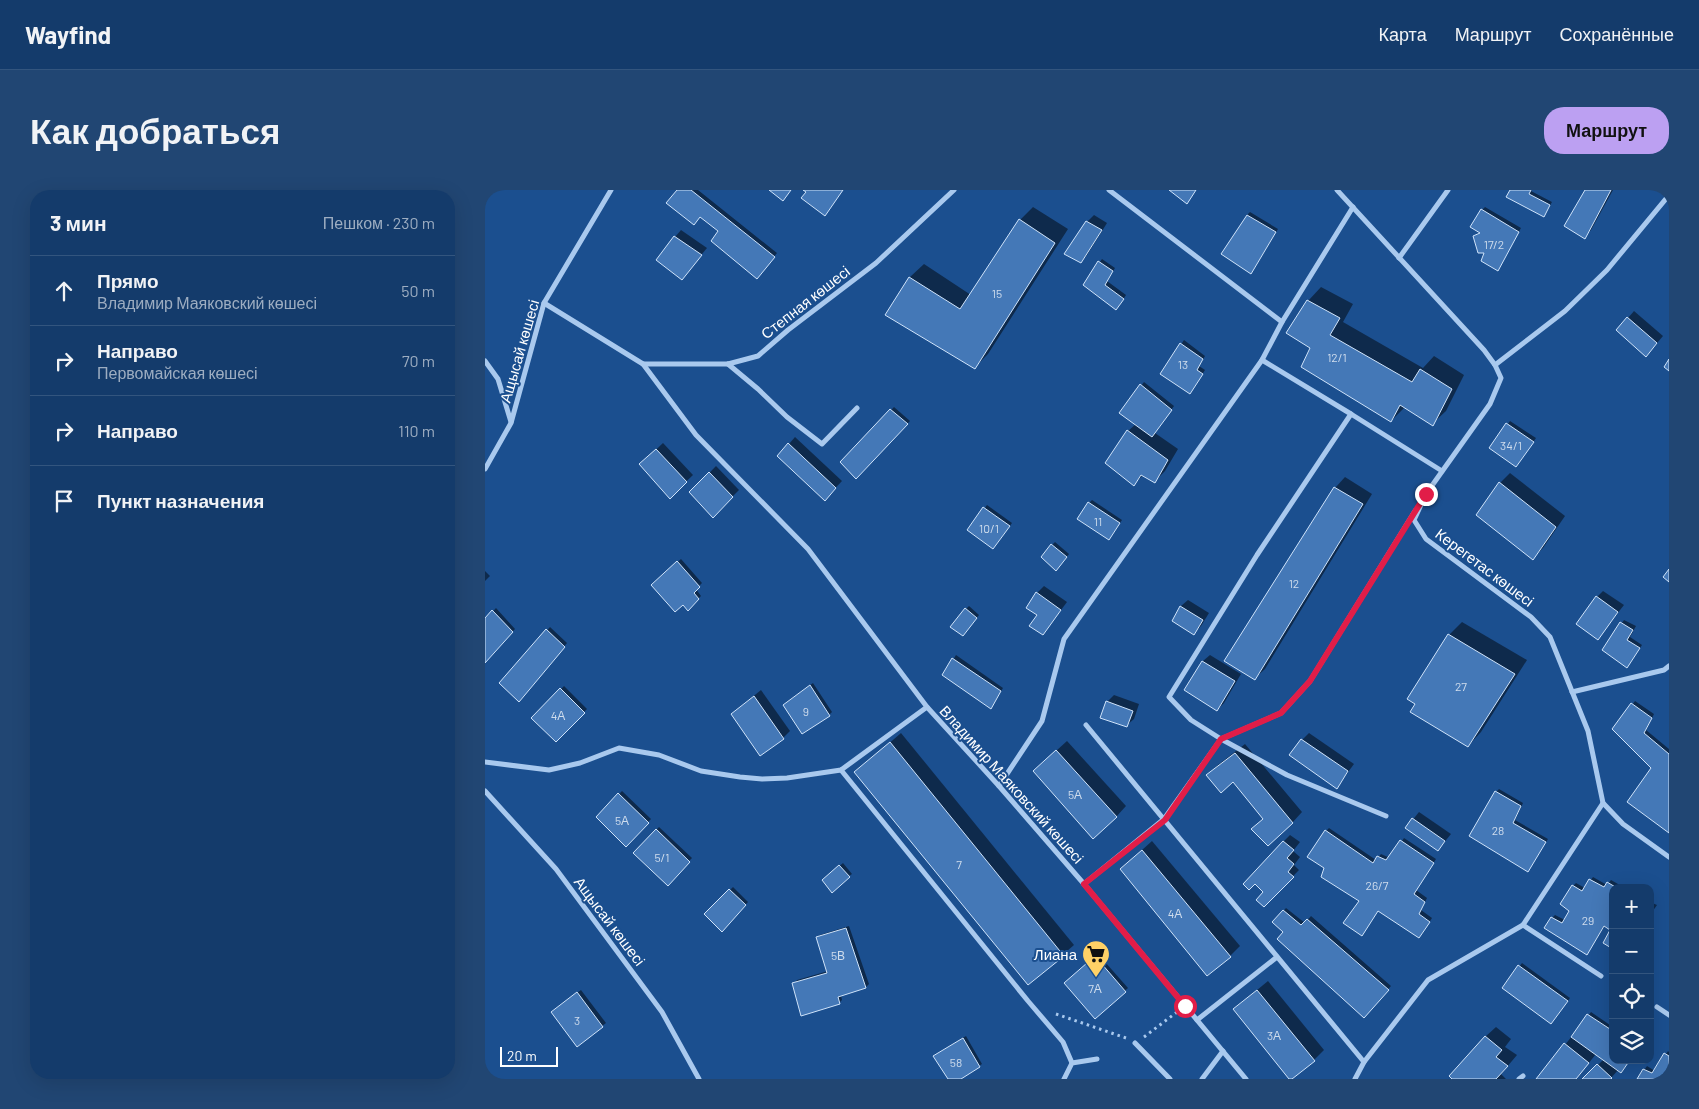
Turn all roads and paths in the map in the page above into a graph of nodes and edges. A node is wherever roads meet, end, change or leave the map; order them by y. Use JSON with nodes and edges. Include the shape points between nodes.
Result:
{"nodes":[{"id":1,"x":611,"y":190,"type":"edge"},
{"id":2,"x":954,"y":190,"type":"edge"},
{"id":3,"x":1109,"y":190,"type":"edge"},
{"id":4,"x":1337,"y":190,"type":"edge"},
{"id":5,"x":1448,"y":190,"type":"edge"},
{"id":6,"x":1669,"y":195,"type":"edge"},
{"id":7,"x":1353,"y":207,"type":"junction"},
{"id":8,"x":1399,"y":258,"type":"junction"},
{"id":9,"x":544,"y":303,"type":"junction"},
{"id":10,"x":1282,"y":322,"type":"junction"},
{"id":11,"x":1261,"y":360,"type":"junction"},
{"id":12,"x":485,"y":361,"type":"edge"},
{"id":13,"x":643,"y":364,"type":"junction"},
{"id":14,"x":728,"y":364,"type":"junction"},
{"id":15,"x":1495,"y":365,"type":"junction"},
{"id":16,"x":857,"y":408,"type":"dead end"},
{"id":17,"x":1351,"y":414,"type":"junction"},
{"id":18,"x":511,"y":422,"type":"junction"},
{"id":19,"x":485,"y":469,"type":"edge"},
{"id":20,"x":1442,"y":471,"type":"junction"},
{"id":21,"x":1426,"y":494,"type":"junction"},
{"id":22,"x":1669,"y":666,"type":"edge"},
{"id":23,"x":1572,"y":692,"type":"junction"},
{"id":24,"x":927,"y":707,"type":"junction"},
{"id":25,"x":1086,"y":725,"type":"dead end"},
{"id":26,"x":1221,"y":739,"type":"junction"},
{"id":27,"x":485,"y":762,"type":"edge"},
{"id":28,"x":841,"y":770,"type":"junction"},
{"id":29,"x":999,"y":786,"type":"junction"},
{"id":30,"x":485,"y":791,"type":"edge"},
{"id":31,"x":1603,"y":803,"type":"junction"},
{"id":32,"x":1386,"y":816,"type":"dead end"},
{"id":33,"x":1165,"y":820,"type":"junction"},
{"id":34,"x":1669,"y":857,"type":"edge"},
{"id":35,"x":1084,"y":884,"type":"junction"},
{"id":36,"x":1523,"y":925,"type":"junction"},
{"id":37,"x":1277,"y":957,"type":"junction"},
{"id":38,"x":1601,"y":976,"type":"dead end"},
{"id":39,"x":1657,"y":1007,"type":"dead end"},
{"id":40,"x":1054,"y":1013,"type":"dead end"},
{"id":41,"x":1669,"y":1015,"type":"edge"},
{"id":42,"x":1172,"y":1016,"type":"dead end"},
{"id":43,"x":1197,"y":1020,"type":"junction"},
{"id":44,"x":1135,"y":1043,"type":"junction"},
{"id":45,"x":1223,"y":1051,"type":"junction"},
{"id":46,"x":1097,"y":1059,"type":"dead end"},
{"id":47,"x":1364,"y":1062,"type":"junction"},
{"id":48,"x":1072,"y":1063,"type":"junction"},
{"id":49,"x":699,"y":1079,"type":"edge"},
{"id":50,"x":1064,"y":1079,"type":"edge"},
{"id":51,"x":1170,"y":1079,"type":"edge"},
{"id":52,"x":1202,"y":1079,"type":"edge"},
{"id":53,"x":1246,"y":1079,"type":"edge"},
{"id":54,"x":1355,"y":1079,"type":"edge"}],
"edges":[{"from":1,"to":9,"type":"street","name":"Ащысай көшесі"},
{"from":2,"to":14,"type":"street","name":"Степная көшесі","via":[[876,263],[758,356]]},
{"from":3,"to":10,"type":"street"},
{"from":4,"to":7,"type":"street"},
{"from":5,"to":8,"type":"street"},
{"from":6,"to":15,"type":"street","via":[[1607,270],[1565,311]]},
{"from":7,"to":8,"type":"street"},
{"from":7,"to":10,"type":"street"},
{"from":8,"to":15,"type":"street"},
{"from":9,"to":13,"type":"street"},
{"from":9,"to":18,"type":"street","name":"Ащысай көшесі"},
{"from":10,"to":11,"type":"street"},
{"from":11,"to":17,"type":"street"},
{"from":11,"to":29,"type":"street","via":[[1064,639],[1042,721]]},
{"from":12,"to":18,"type":"street","via":[[498,379]]},
{"from":13,"to":14,"type":"street","name":"Степная көшесі"},
{"from":13,"to":24,"type":"street","via":[[696,436],[808,550]]},
{"from":14,"to":16,"type":"street","via":[[821,444]]},
{"from":15,"to":20,"type":"street","name":"Керегетас көшесі","via":[[1501,378],[1490,404]]},
{"from":17,"to":20,"type":"street"},
{"from":17,"to":26,"type":"street","via":[[1257,555],[1169,697],[1191,720]]},
{"from":18,"to":19,"type":"street","name":"Ащысай көшесі"},
{"from":20,"to":21,"type":"street","name":"Керегетас көшесі"},
{"from":21,"to":23,"type":"street","name":"Керегетас көшесі","via":[[1414,520],[1426,539],[1531,617],[1550,637]]},
{"from":21,"to":26,"type":"street","via":[[1310,681],[1281,713]]},
{"from":22,"to":23,"type":"street","via":[[1664,670]]},
{"from":23,"to":31,"type":"street","name":"Керегетас көшесі","via":[[1588,731]]},
{"from":24,"to":28,"type":"street","name":"Владимир Маяковский көшесі"},
{"from":24,"to":29,"type":"street","name":"Владимир Маяковский көшесі"},
{"from":25,"to":33,"type":"street"},
{"from":26,"to":32,"type":"street","via":[[1287,775]]},
{"from":26,"to":33,"type":"street"},
{"from":27,"to":28,"type":"street","name":"Владимир Маяковский көшесі","via":[[549,770],[580,763],[619,748],[659,755],[701,771],[740,777],[787,778]]},
{"from":28,"to":48,"type":"street","via":[[1063,1042]]},
{"from":29,"to":35,"type":"street","name":"Владимир Маяковский көшесі"},
{"from":30,"to":49,"type":"street","name":"Ащысай көшесі","via":[[562,877],[662,1012]]},
{"from":31,"to":34,"type":"street","via":[[1623,824]]},
{"from":31,"to":36,"type":"street"},
{"from":33,"to":35,"type":"street"},
{"from":33,"to":37,"type":"street"},
{"from":35,"to":43,"type":"street","name":"Владимир Маяковский көшесі"},
{"from":36,"to":38,"type":"street"},
{"from":36,"to":47,"type":"street","via":[[1428,980]]},
{"from":37,"to":43,"type":"street"},
{"from":37,"to":47,"type":"street"},
{"from":39,"to":41,"type":"street"},
{"from":40,"to":44,"type":"path","via":[[1118,1034]]},
{"from":42,"to":44,"type":"path"},
{"from":43,"to":45,"type":"street","name":"Владимир Маяковский көшесі"},
{"from":44,"to":51,"type":"street"},
{"from":45,"to":52,"type":"street"},
{"from":45,"to":53,"type":"street","name":"Владимир Маяковский көшесі"},
{"from":46,"to":48,"type":"street"},
{"from":47,"to":54,"type":"street"},
{"from":48,"to":50,"type":"street"}]}
